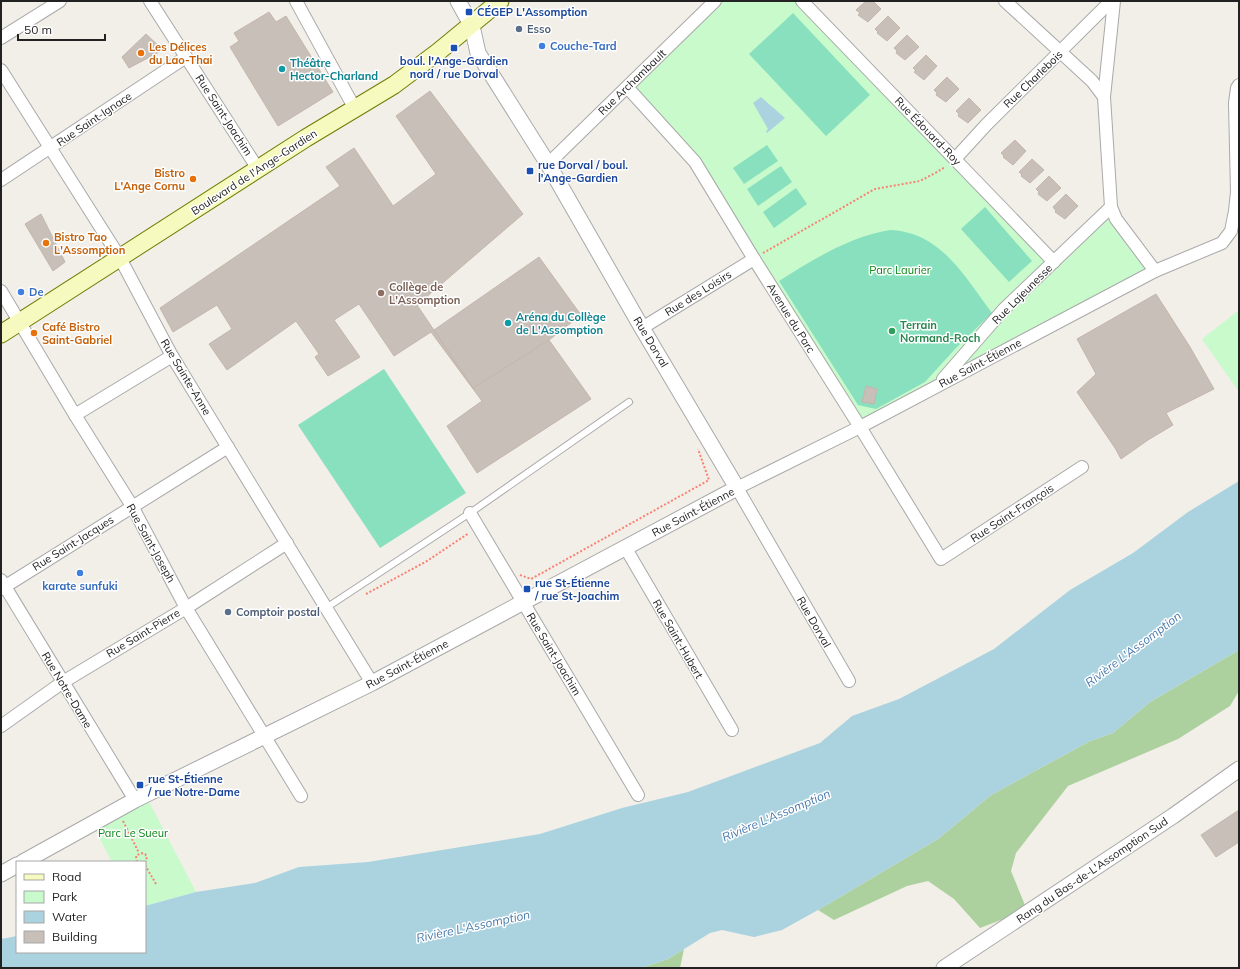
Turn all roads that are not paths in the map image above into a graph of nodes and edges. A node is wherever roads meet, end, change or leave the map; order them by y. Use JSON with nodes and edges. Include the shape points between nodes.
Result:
{"nodes":[{"id":1,"x":60,"y":1,"type":"edge"},
{"id":2,"x":150,"y":1,"type":"edge"},
{"id":3,"x":296,"y":1,"type":"edge"},
{"id":4,"x":458,"y":1,"type":"edge"},
{"id":5,"x":500,"y":1,"type":"edge"},
{"id":6,"x":715,"y":1,"type":"edge"},
{"id":7,"x":802,"y":1,"type":"edge"},
{"id":8,"x":1005,"y":1,"type":"edge"},
{"id":9,"x":1112,"y":1,"type":"edge"},
{"id":10,"x":472,"y":26,"type":"junction"},
{"id":11,"x":1,"y":38,"type":"edge"},
{"id":12,"x":1061,"y":52,"type":"junction"},
{"id":13,"x":186,"y":57,"type":"junction"},
{"id":14,"x":1,"y":70,"type":"edge"},
{"id":15,"x":1239,"y":85,"type":"edge"},
{"id":16,"x":627,"y":87,"type":"junction"},
{"id":17,"x":1104,"y":97,"type":"junction"},
{"id":18,"x":355,"y":109,"type":"junction"},
{"id":19,"x":50,"y":147,"type":"junction"},
{"id":20,"x":955,"y":159,"type":"junction"},
{"id":21,"x":548,"y":164,"type":"junction"},
{"id":22,"x":258,"y":169,"type":"junction"},
{"id":23,"x":1,"y":180,"type":"edge"},
{"id":24,"x":1111,"y":207,"type":"junction"},
{"id":25,"x":120,"y":258,"type":"junction"},
{"id":26,"x":754,"y":259,"type":"junction"},
{"id":27,"x":1054,"y":262,"type":"junction"},
{"id":28,"x":1155,"y":271,"type":"junction"},
{"id":29,"x":1,"y":291,"type":"edge"},
{"id":30,"x":20,"y":322,"type":"junction"},
{"id":31,"x":642,"y":328,"type":"junction"},
{"id":32,"x":1,"y":334,"type":"edge"},
{"id":33,"x":172,"y":356,"type":"junction"},
{"id":34,"x":937,"y":386,"type":"junction"},
{"id":35,"x":629,"y":402,"type":"dead end"},
{"id":36,"x":75,"y":415,"type":"junction"},
{"id":37,"x":860,"y":427,"type":"junction"},
{"id":38,"x":228,"y":447,"type":"junction"},
{"id":39,"x":1082,"y":467,"type":"dead end"},
{"id":40,"x":737,"y":488,"type":"junction"},
{"id":41,"x":132,"y":506,"type":"junction"},
{"id":42,"x":470,"y":513,"type":"junction"},
{"id":43,"x":287,"y":543,"type":"junction"},
{"id":44,"x":625,"y":547,"type":"junction"},
{"id":45,"x":941,"y":559,"type":"joint"},
{"id":46,"x":2,"y":585,"type":"edge"},
{"id":47,"x":524,"y":602,"type":"junction"},
{"id":48,"x":186,"y":608,"type":"junction"},
{"id":49,"x":326,"y":608,"type":"junction"},
{"id":50,"x":849,"y":681,"type":"dead end"},
{"id":51,"x":63,"y":682,"type":"junction"},
{"id":52,"x":372,"y":683,"type":"junction"},
{"id":53,"x":1,"y":726,"type":"edge"},
{"id":54,"x":732,"y":730,"type":"dead end"},
{"id":55,"x":265,"y":735,"type":"junction"},
{"id":56,"x":1239,"y":769,"type":"edge"},
{"id":57,"x":638,"y":795,"type":"dead end"},
{"id":58,"x":301,"y":796,"type":"dead end"},
{"id":59,"x":135,"y":800,"type":"junction"},
{"id":60,"x":25,"y":861,"type":"edge"},
{"id":61,"x":16,"y":866,"type":"edge"},
{"id":62,"x":1,"y":874,"type":"edge"},
{"id":63,"x":944,"y":968,"type":"edge"}],
"edges":[{"from":1,"to":11,"type":"street"},
{"from":2,"to":13,"type":"street","name":"Rue Saint-Joachim"},
{"from":3,"to":18,"type":"street"},
{"from":4,"to":10,"type":"street","name":"Rue Dorval"},
{"from":5,"to":10,"type":"main road","name":"Boulevard de l'Ange-Gardien"},
{"from":6,"to":16,"type":"street","name":"Rue Archambault"},
{"from":7,"to":20,"type":"street","name":"Rue Édouard-Roy"},
{"from":8,"to":12,"type":"street"},
{"from":9,"to":12,"type":"street","name":"Rue Charlebois"},
{"from":9,"to":17,"type":"street"},
{"from":10,"to":18,"type":"main road","name":"Boulevard de l'Ange-Gardien","via":[[407,76]]},
{"from":10,"to":21,"type":"street","name":"Rue Dorval","via":[[478,53]]},
{"from":12,"to":17,"type":"street","via":[[1092,81]]},
{"from":12,"to":20,"type":"street","name":"Rue Charlebois"},
{"from":13,"to":19,"type":"street","name":"Rue Saint-Ignace"},
{"from":13,"to":22,"type":"street","name":"Rue Saint-Joachim"},
{"from":14,"to":19,"type":"street","name":"Rue Sainte-Anne"},
{"from":15,"to":28,"type":"street","name":"Rue Saint-Étienne","via":[[1235,103],[1237,192],[1231,231],[1222,243]]},
{"from":16,"to":21,"type":"street","name":"Rue Archambault"},
{"from":16,"to":26,"type":"street","name":"Avenue du Parc","via":[[694,162]]},
{"from":17,"to":24,"type":"street"},
{"from":18,"to":22,"type":"main road","name":"Boulevard de l'Ange-Gardien"},
{"from":19,"to":23,"type":"street","name":"Rue Saint-Ignace"},
{"from":19,"to":25,"type":"street","name":"Rue Sainte-Anne"},
{"from":20,"to":27,"type":"street","name":"Rue Édouard-Roy"},
{"from":21,"to":31,"type":"street","name":"Rue Dorval"},
{"from":22,"to":25,"type":"main road","name":"Boulevard de l'Ange-Gardien"},
{"from":24,"to":27,"type":"street","name":"Rue Lajeunesse"},
{"from":24,"to":28,"type":"street","via":[[1116,219]]},
{"from":25,"to":30,"type":"main road","name":"Boulevard de l'Ange-Gardien"},
{"from":25,"to":33,"type":"street","name":"Rue Sainte-Anne"},
{"from":26,"to":31,"type":"street","name":"Rue des Loisirs"},
{"from":26,"to":37,"type":"street","name":"Avenue du Parc"},
{"from":27,"to":34,"type":"street","name":"Rue Lajeunesse","via":[[1004,310]]},
{"from":28,"to":34,"type":"street","name":"Rue Saint-Étienne"},
{"from":29,"to":30,"type":"street","name":"Rue Saint-Joseph"},
{"from":30,"to":32,"type":"main road","name":"Boulevard de l'Ange-Gardien"},
{"from":30,"to":36,"type":"street","name":"Rue Saint-Joseph"},
{"from":31,"to":40,"type":"street","name":"Rue Dorval"},
{"from":33,"to":36,"type":"street"},
{"from":33,"to":38,"type":"street","name":"Rue Sainte-Anne"},
{"from":34,"to":37,"type":"street","name":"Rue Saint-Étienne"},
{"from":35,"to":42,"type":"lane"},
{"from":36,"to":41,"type":"street","name":"Rue Saint-Joseph"},
{"from":37,"to":40,"type":"street","name":"Rue Saint-Étienne"},
{"from":37,"to":45,"type":"street","name":"Avenue du Parc"},
{"from":38,"to":41,"type":"street","name":"Rue Saint-Jacques"},
{"from":38,"to":43,"type":"street","name":"Rue Sainte-Anne"},
{"from":39,"to":45,"type":"street","name":"Rue Saint-François"},
{"from":40,"to":44,"type":"street","name":"Rue Saint-Étienne"},
{"from":40,"to":50,"type":"street","name":"Rue Dorval"},
{"from":41,"to":46,"type":"street","name":"Rue Saint-Jacques"},
{"from":41,"to":48,"type":"street","name":"Rue Saint-Joseph"},
{"from":42,"to":47,"type":"street","name":"Rue Saint-Joachim"},
{"from":42,"to":49,"type":"lane"},
{"from":43,"to":48,"type":"street","name":"Rue Saint-Pierre"},
{"from":43,"to":49,"type":"street","name":"Rue Sainte-Anne"},
{"from":44,"to":47,"type":"street","name":"Rue Saint-Étienne"},
{"from":44,"to":54,"type":"street","name":"Rue Saint-Hubert"},
{"from":46,"to":51,"type":"street","name":"Rue Notre-Dame"},
{"from":47,"to":52,"type":"street","name":"Rue Saint-Étienne"},
{"from":47,"to":57,"type":"street","name":"Rue Saint-Joachim"},
{"from":48,"to":51,"type":"street","name":"Rue Saint-Pierre"},
{"from":48,"to":55,"type":"street","name":"Rue Saint-Joseph"},
{"from":49,"to":52,"type":"street","name":"Rue Sainte-Anne"},
{"from":51,"to":53,"type":"street","name":"Rue Saint-Pierre"},
{"from":51,"to":59,"type":"street","name":"Rue Notre-Dame"},
{"from":52,"to":55,"type":"street","name":"Rue Saint-Étienne"},
{"from":55,"to":58,"type":"street","name":"Rue Saint-Joseph"},
{"from":55,"to":59,"type":"street","name":"Rue Saint-Étienne"},
{"from":56,"to":63,"type":"street","name":"Rang du Bas-de-L'Assomption Sud","via":[[1173,816]]},
{"from":59,"to":60,"type":"street","name":"Rue Saint-Étienne"},
{"from":61,"to":62,"type":"street"}]}
